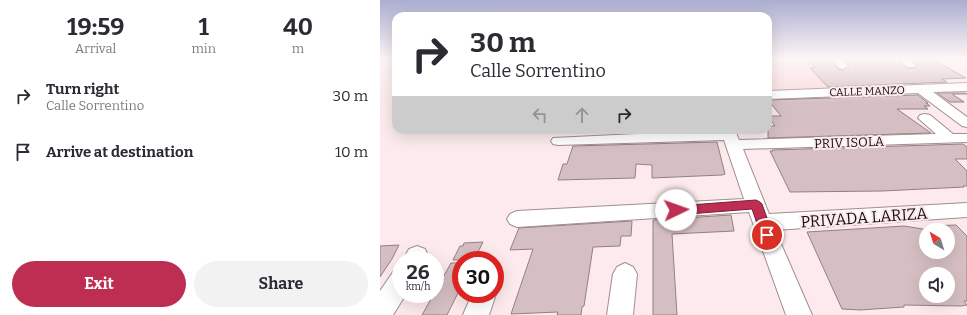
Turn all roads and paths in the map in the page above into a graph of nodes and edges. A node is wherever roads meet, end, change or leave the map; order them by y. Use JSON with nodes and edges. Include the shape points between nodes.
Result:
{"nodes":[{"id":1,"x":967,"y":87,"type":"edge"},
{"id":2,"x":922,"y":89,"type":"junction"},
{"id":3,"x":772,"y":95,"type":"edge"},
{"id":4,"x":925,"y":118,"type":"dead end"},
{"id":5,"x":967,"y":123,"type":"edge"},
{"id":6,"x":731,"y":137,"type":"edge"},
{"id":7,"x":558,"y":141,"type":"dead end"},
{"id":8,"x":967,"y":210,"type":"edge"},
{"id":9,"x":759,"y":213,"type":"junction"},
{"id":10,"x":517,"y":219,"type":"dead end"},
{"id":11,"x":625,"y":274,"type":"dead end"},
{"id":12,"x":392,"y":294,"type":"edge"},
{"id":13,"x":481,"y":303,"type":"edge"},
{"id":14,"x":380,"y":313,"type":"edge"},
{"id":15,"x":476,"y":315,"type":"edge"},
{"id":16,"x":620,"y":315,"type":"edge"},
{"id":17,"x":799,"y":315,"type":"edge"}],
"edges":[{"from":1,"to":2,"type":"street","name":"CALLE MANZO"},
{"from":2,"to":3,"type":"street","name":"CALLE MANZO"},
{"from":2,"to":5,"type":"street"},
{"from":4,"to":6,"type":"street","name":"PRIV ISOLA","via":[[957,138]]},
{"from":6,"to":7,"type":"street","name":"PRIV ISOLA"},
{"from":6,"to":9,"type":"street"},
{"from":8,"to":9,"type":"street","name":"PRIVADA LARIZA","via":[[788,222]]},
{"from":9,"to":10,"type":"street","name":"PRIVADA LARIZA","via":[[731,207]]},
{"from":9,"to":17,"type":"street"},
{"from":11,"to":16,"type":"street"},
{"from":12,"to":14,"type":"street"},
{"from":13,"to":15,"type":"street"}]}
